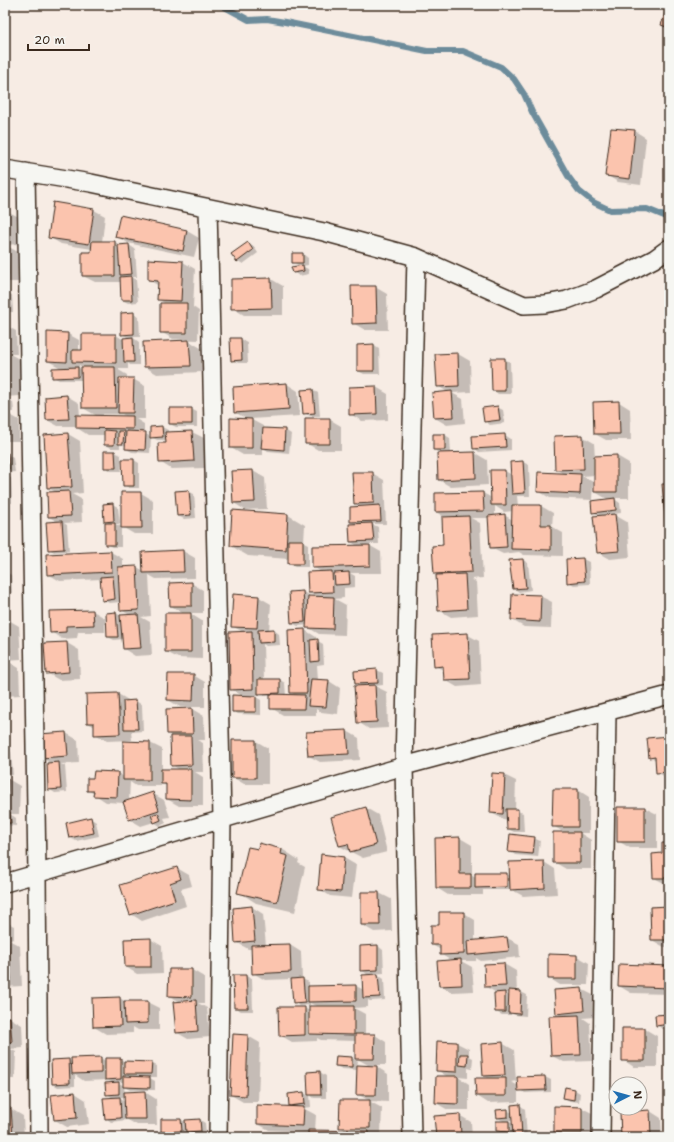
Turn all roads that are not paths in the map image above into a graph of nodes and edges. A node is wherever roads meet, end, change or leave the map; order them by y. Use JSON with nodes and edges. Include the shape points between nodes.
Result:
{"nodes":[{"id":1,"x":5,"y":169,"type":"edge"},
{"id":2,"x":26,"y":172,"type":"junction"},
{"id":3,"x":208,"y":208,"type":"junction"},
{"id":4,"x":669,"y":248,"type":"edge"},
{"id":5,"x":416,"y":257,"type":"junction"},
{"id":6,"x":669,"y":695,"type":"edge"},
{"id":7,"x":607,"y":712,"type":"junction"},
{"id":8,"x":404,"y":766,"type":"junction"},
{"id":9,"x":222,"y":819,"type":"junction"},
{"id":10,"x":37,"y":873,"type":"junction"},
{"id":11,"x":5,"y":883,"type":"edge"},
{"id":12,"x":39,"y":1137,"type":"edge"},
{"id":13,"x":218,"y":1137,"type":"edge"},
{"id":14,"x":412,"y":1137,"type":"edge"},
{"id":15,"x":601,"y":1137,"type":"edge"}],
"edges":[{"from":1,"to":2,"type":"street"},
{"from":2,"to":3,"type":"street"},
{"from":2,"to":10,"type":"street"},
{"from":3,"to":5,"type":"street","via":[[324,232]]},
{"from":3,"to":9,"type":"street"},
{"from":4,"to":5,"type":"street","via":[[654,259],[596,289],[567,300],[524,305]]},
{"from":5,"to":8,"type":"street"},
{"from":6,"to":7,"type":"street"},
{"from":7,"to":8,"type":"street"},
{"from":7,"to":15,"type":"street"},
{"from":8,"to":9,"type":"street"},
{"from":8,"to":14,"type":"street"},
{"from":9,"to":10,"type":"street"},
{"from":9,"to":13,"type":"street"},
{"from":10,"to":11,"type":"street"},
{"from":10,"to":12,"type":"street"}]}
